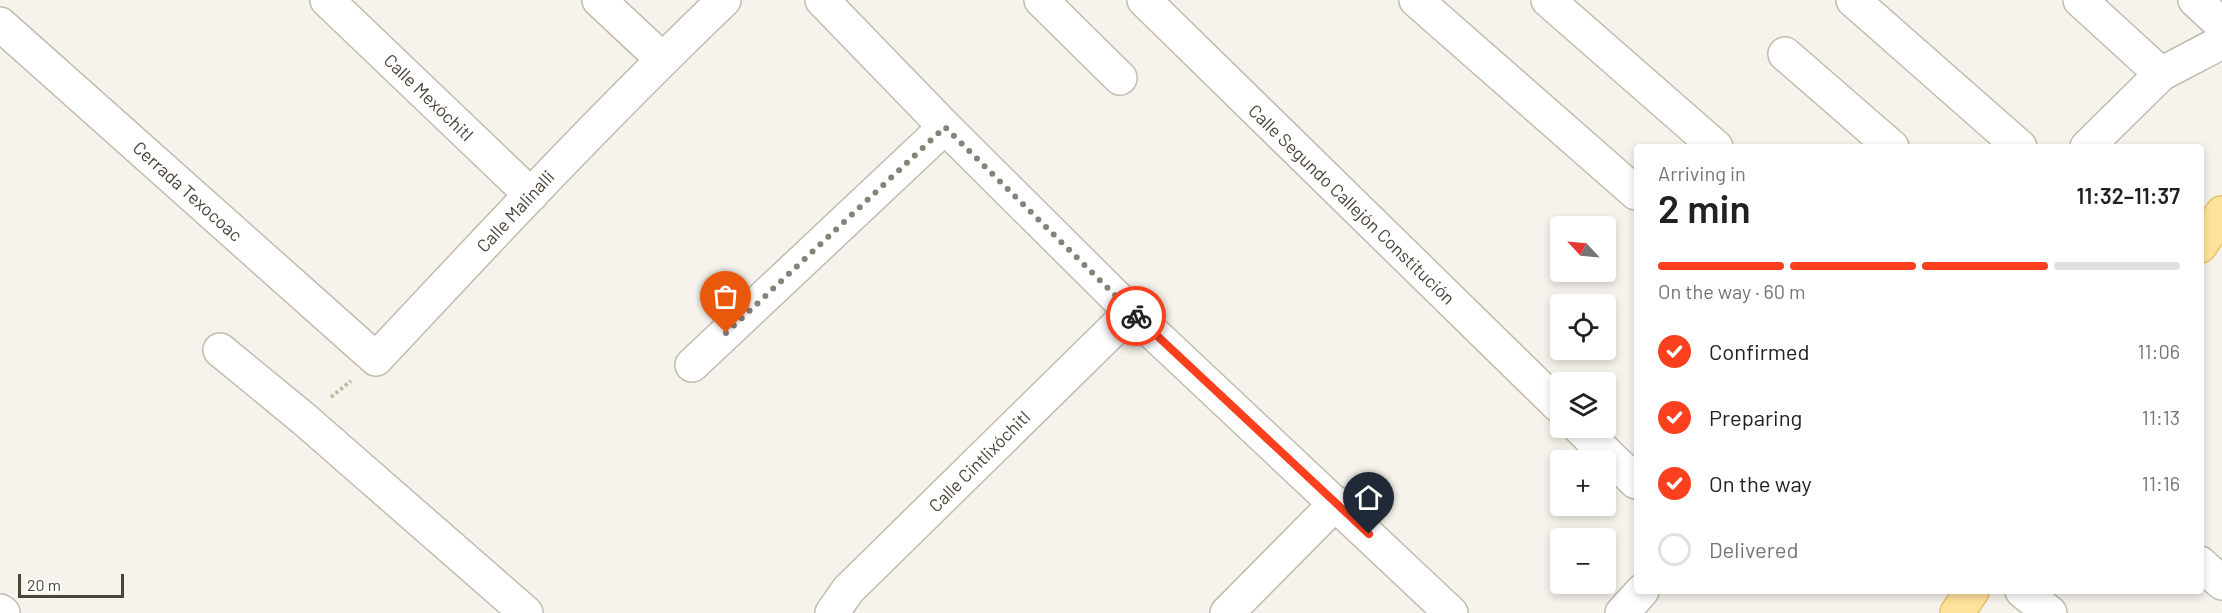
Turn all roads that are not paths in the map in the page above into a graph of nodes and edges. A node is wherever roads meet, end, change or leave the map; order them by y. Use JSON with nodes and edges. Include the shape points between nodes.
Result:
{"nodes":[{"id":1,"x":327,"y":0,"type":"edge"},
{"id":2,"x":599,"y":0,"type":"edge"},
{"id":3,"x":724,"y":0,"type":"edge"},
{"id":4,"x":822,"y":0,"type":"edge"},
{"id":5,"x":1041,"y":0,"type":"edge"},
{"id":6,"x":1144,"y":0,"type":"edge"},
{"id":7,"x":1416,"y":0,"type":"edge"},
{"id":8,"x":1548,"y":0,"type":"edge"},
{"id":9,"x":1853,"y":0,"type":"edge"},
{"id":10,"x":2080,"y":0,"type":"edge"},
{"id":11,"x":2195,"y":0,"type":"edge"},
{"id":12,"x":0,"y":24,"type":"edge"},
{"id":13,"x":2222,"y":25,"type":"edge"},
{"id":14,"x":2222,"y":42,"type":"edge"},
{"id":15,"x":1785,"y":54,"type":"dead end"},
{"id":16,"x":662,"y":59,"type":"junction"},
{"id":17,"x":2161,"y":74,"type":"junction"},
{"id":18,"x":1120,"y":78,"type":"dead end"},
{"id":19,"x":945,"y":127,"type":"junction"},
{"id":20,"x":1713,"y":144,"type":"edge"},
{"id":21,"x":1889,"y":144,"type":"edge"},
{"id":22,"x":2017,"y":144,"type":"edge"},
{"id":23,"x":2090,"y":144,"type":"edge"},
{"id":24,"x":1634,"y":191,"type":"edge"},
{"id":25,"x":531,"y":195,"type":"junction"},
{"id":26,"x":2222,"y":213,"type":"edge"},
{"id":27,"x":2204,"y":240,"type":"edge"},
{"id":28,"x":1131,"y":312,"type":"junction"},
{"id":29,"x":220,"y":350,"type":"dead end"},
{"id":30,"x":376,"y":359,"type":"joint"},
{"id":31,"x":692,"y":365,"type":"dead end"},
{"id":32,"x":1550,"y":397,"type":"edge"},
{"id":33,"x":1590,"y":438,"type":"edge"},
{"id":34,"x":1634,"y":480,"type":"edge"},
{"id":35,"x":1336,"y":503,"type":"junction"},
{"id":36,"x":2204,"y":567,"type":"edge"},
{"id":37,"x":2222,"y":583,"type":"edge"},
{"id":38,"x":1639,"y":594,"type":"edge"},
{"id":39,"x":1970,"y":594,"type":"edge"},
{"id":40,"x":2026,"y":594,"type":"edge"},
{"id":41,"x":526,"y":613,"type":"edge"},
{"id":42,"x":832,"y":613,"type":"edge"},
{"id":43,"x":1227,"y":613,"type":"edge"},
{"id":44,"x":1450,"y":613,"type":"edge"},
{"id":45,"x":1622,"y":613,"type":"edge"},
{"id":46,"x":1958,"y":613,"type":"edge"},
{"id":47,"x":2050,"y":613,"type":"edge"}],
"edges":[{"from":1,"to":25,"type":"street","name":"Calle Mexóchitl"},
{"from":2,"to":16,"type":"street"},
{"from":3,"to":16,"type":"street","name":"Calle Malinalli"},
{"from":4,"to":19,"type":"street"},
{"from":5,"to":18,"type":"street"},
{"from":6,"to":32,"type":"street","name":"Calle Segundo Callejón Constitución"},
{"from":7,"to":24,"type":"street"},
{"from":8,"to":20,"type":"street"},
{"from":9,"to":22,"type":"street"},
{"from":10,"to":17,"type":"street"},
{"from":11,"to":13,"type":"street"},
{"from":12,"to":30,"type":"street","name":"Cerrada Texocoac"},
{"from":14,"to":17,"type":"street"},
{"from":15,"to":21,"type":"street"},
{"from":16,"to":25,"type":"street","name":"Calle Malinalli"},
{"from":17,"to":23,"type":"street"},
{"from":19,"to":28,"type":"street"},
{"from":19,"to":31,"type":"street"},
{"from":25,"to":30,"type":"street","name":"Calle Malinalli"},
{"from":26,"to":27,"type":"main road"},
{"from":28,"to":35,"type":"street"},
{"from":28,"to":42,"type":"street","name":"Calle Cintlixóchitl","via":[[848,590]]},
{"from":29,"to":41,"type":"street"},
{"from":33,"to":34,"type":"street"},
{"from":35,"to":43,"type":"street"},
{"from":35,"to":44,"type":"street"},
{"from":36,"to":37,"type":"street"},
{"from":38,"to":45,"type":"street"},
{"from":39,"to":46,"type":"main road"},
{"from":40,"to":47,"type":"street"}]}
